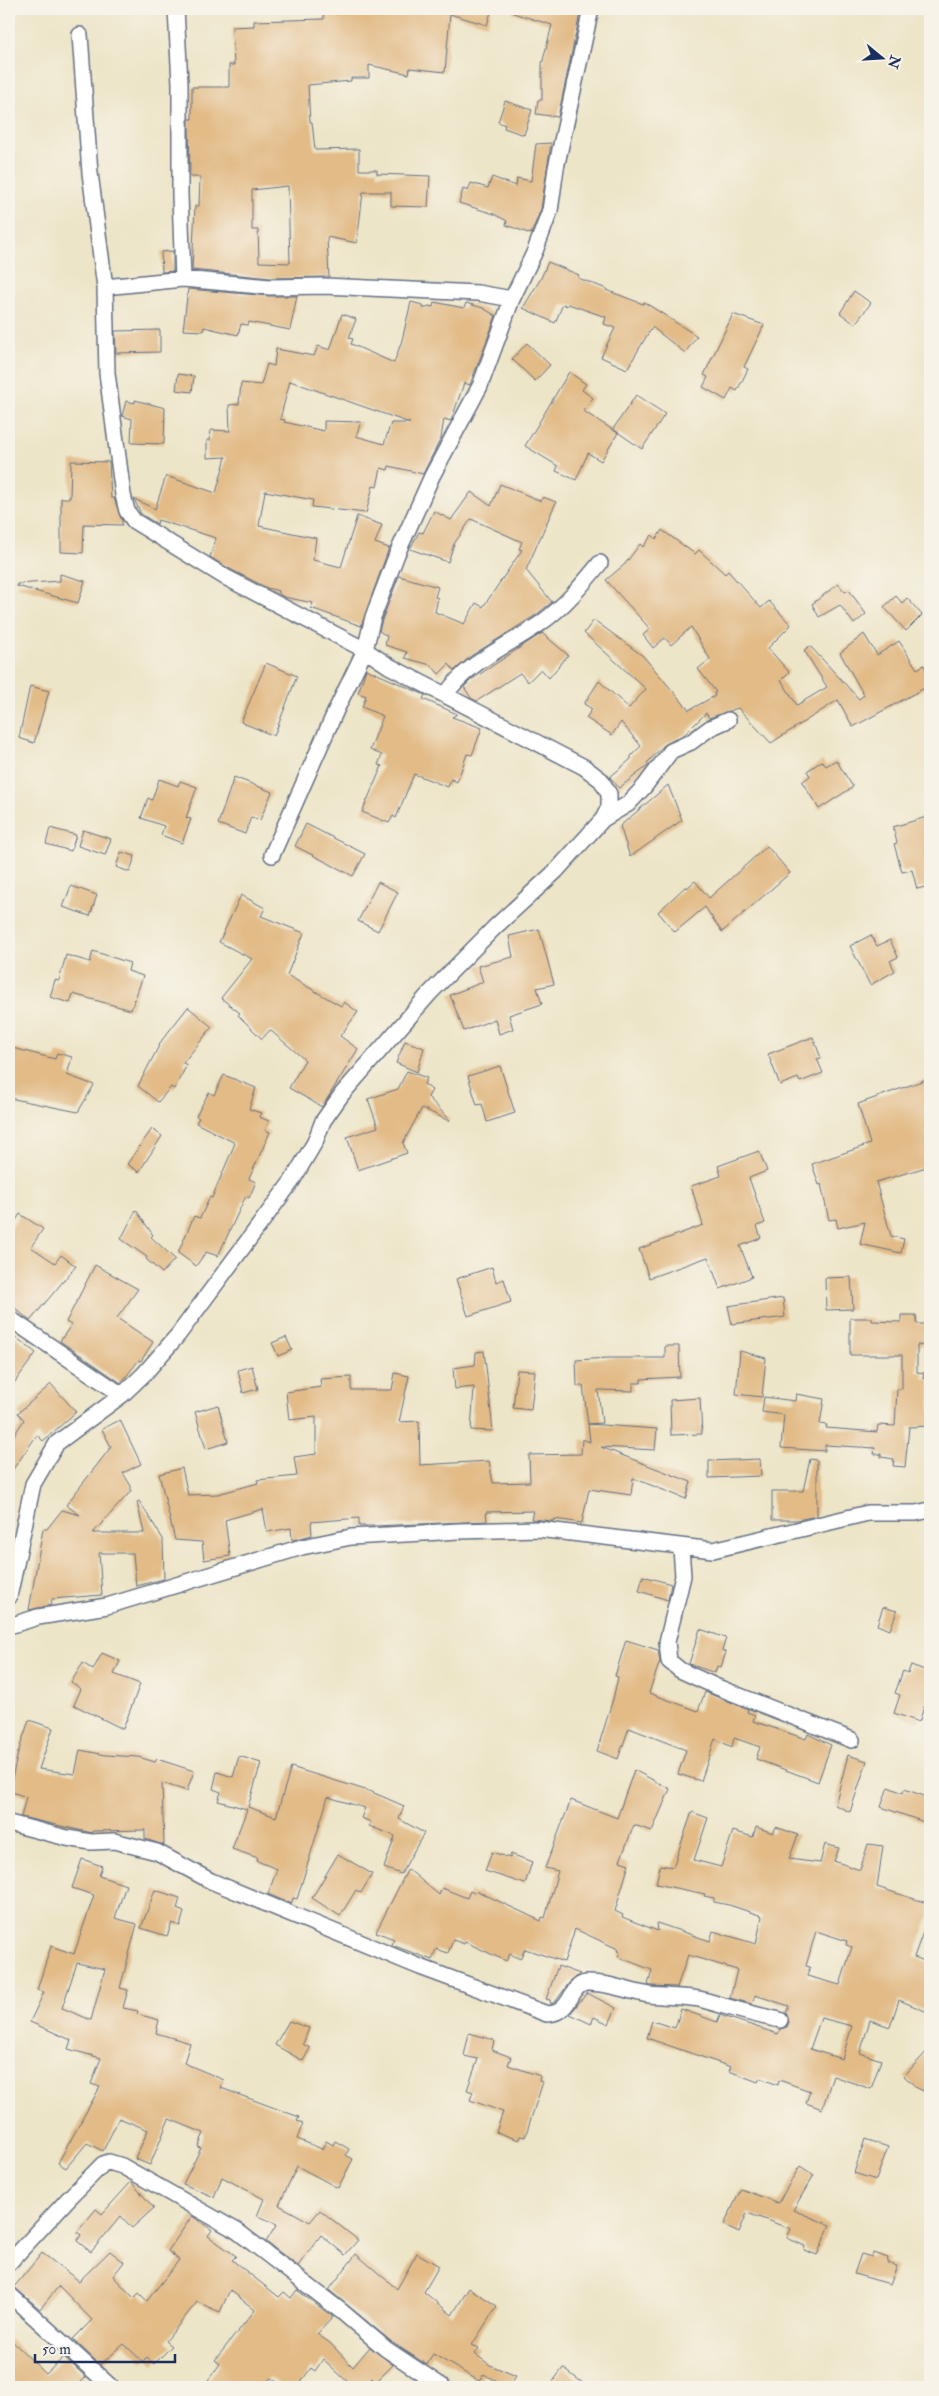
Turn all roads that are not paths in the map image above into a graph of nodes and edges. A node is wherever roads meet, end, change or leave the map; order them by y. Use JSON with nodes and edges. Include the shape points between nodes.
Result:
{"nodes":[{"id":1,"x":176,"y":9,"type":"edge"},
{"id":2,"x":590,"y":9,"type":"edge"},
{"id":3,"x":80,"y":35,"type":"dead end"},
{"id":4,"x":183,"y":279,"type":"junction"},
{"id":5,"x":105,"y":287,"type":"junction"},
{"id":6,"x":512,"y":299,"type":"junction"},
{"id":7,"x":600,"y":563,"type":"dead end"},
{"id":8,"x":366,"y":650,"type":"junction"},
{"id":9,"x":446,"y":695,"type":"junction"},
{"id":10,"x":728,"y":720,"type":"dead end"},
{"id":11,"x":603,"y":819,"type":"junction"},
{"id":12,"x":272,"y":855,"type":"dead end"},
{"id":13,"x":9,"y":1318,"type":"edge"},
{"id":14,"x":122,"y":1395,"type":"junction"},
{"id":15,"x":930,"y":1510,"type":"edge"},
{"id":16,"x":681,"y":1548,"type":"junction"},
{"id":17,"x":9,"y":1597,"type":"edge"},
{"id":18,"x":9,"y":1626,"type":"edge"},
{"id":19,"x":852,"y":1740,"type":"dead end"},
{"id":20,"x":9,"y":1823,"type":"edge"},
{"id":21,"x":780,"y":2020,"type":"dead end"},
{"id":22,"x":9,"y":2263,"type":"edge"},
{"id":23,"x":9,"y":2294,"type":"edge"},
{"id":24,"x":111,"y":2387,"type":"edge"},
{"id":25,"x":444,"y":2387,"type":"edge"}],
"edges":[{"from":1,"to":4,"type":"street"},
{"from":2,"to":6,"type":"street","via":[[550,211]]},
{"from":3,"to":5,"type":"street","via":[[90,173]]},
{"from":4,"to":5,"type":"street"},
{"from":4,"to":6,"type":"street","via":[[270,286],[468,292]]},
{"from":5,"to":8,"type":"street","via":[[108,383],[123,495],[127,511],[134,521],[226,577]]},
{"from":6,"to":8,"type":"street","via":[[480,386],[432,476],[397,554],[373,617]]},
{"from":7,"to":9,"type":"street","via":[[574,596],[542,623],[470,668],[454,681]]},
{"from":8,"to":9,"type":"street","via":[[389,666]]},
{"from":8,"to":12,"type":"street"},
{"from":9,"to":11,"type":"street","via":[[584,767],[601,780],[609,794],[609,807]]},
{"from":10,"to":11,"type":"street","via":[[672,751],[628,804]]},
{"from":11,"to":14,"type":"street","via":[[556,871],[494,927],[429,994],[342,1094],[280,1196],[178,1335]]},
{"from":13,"to":14,"type":"street"},
{"from":14,"to":17,"type":"street","via":[[57,1443],[42,1466],[33,1484]]},
{"from":15,"to":16,"type":"street","via":[[868,1513],[713,1550]]},
{"from":16,"to":18,"type":"street","via":[[516,1528],[351,1537],[302,1547],[107,1606],[38,1617]]},
{"from":16,"to":19,"type":"street","via":[[683,1576],[667,1642],[669,1661],[680,1670],[717,1687]]},
{"from":20,"to":21,"type":"street","via":[[67,1838],[114,1841],[157,1852],[211,1881],[420,1967],[547,2014],[563,2010],[579,1986],[585,1983],[650,1995],[699,1999]]},
{"from":22,"to":25,"type":"street","via":[[70,2197],[103,2164],[109,2162],[122,2166],[237,2231],[386,2349]]},
{"from":23,"to":24,"type":"street"}]}
